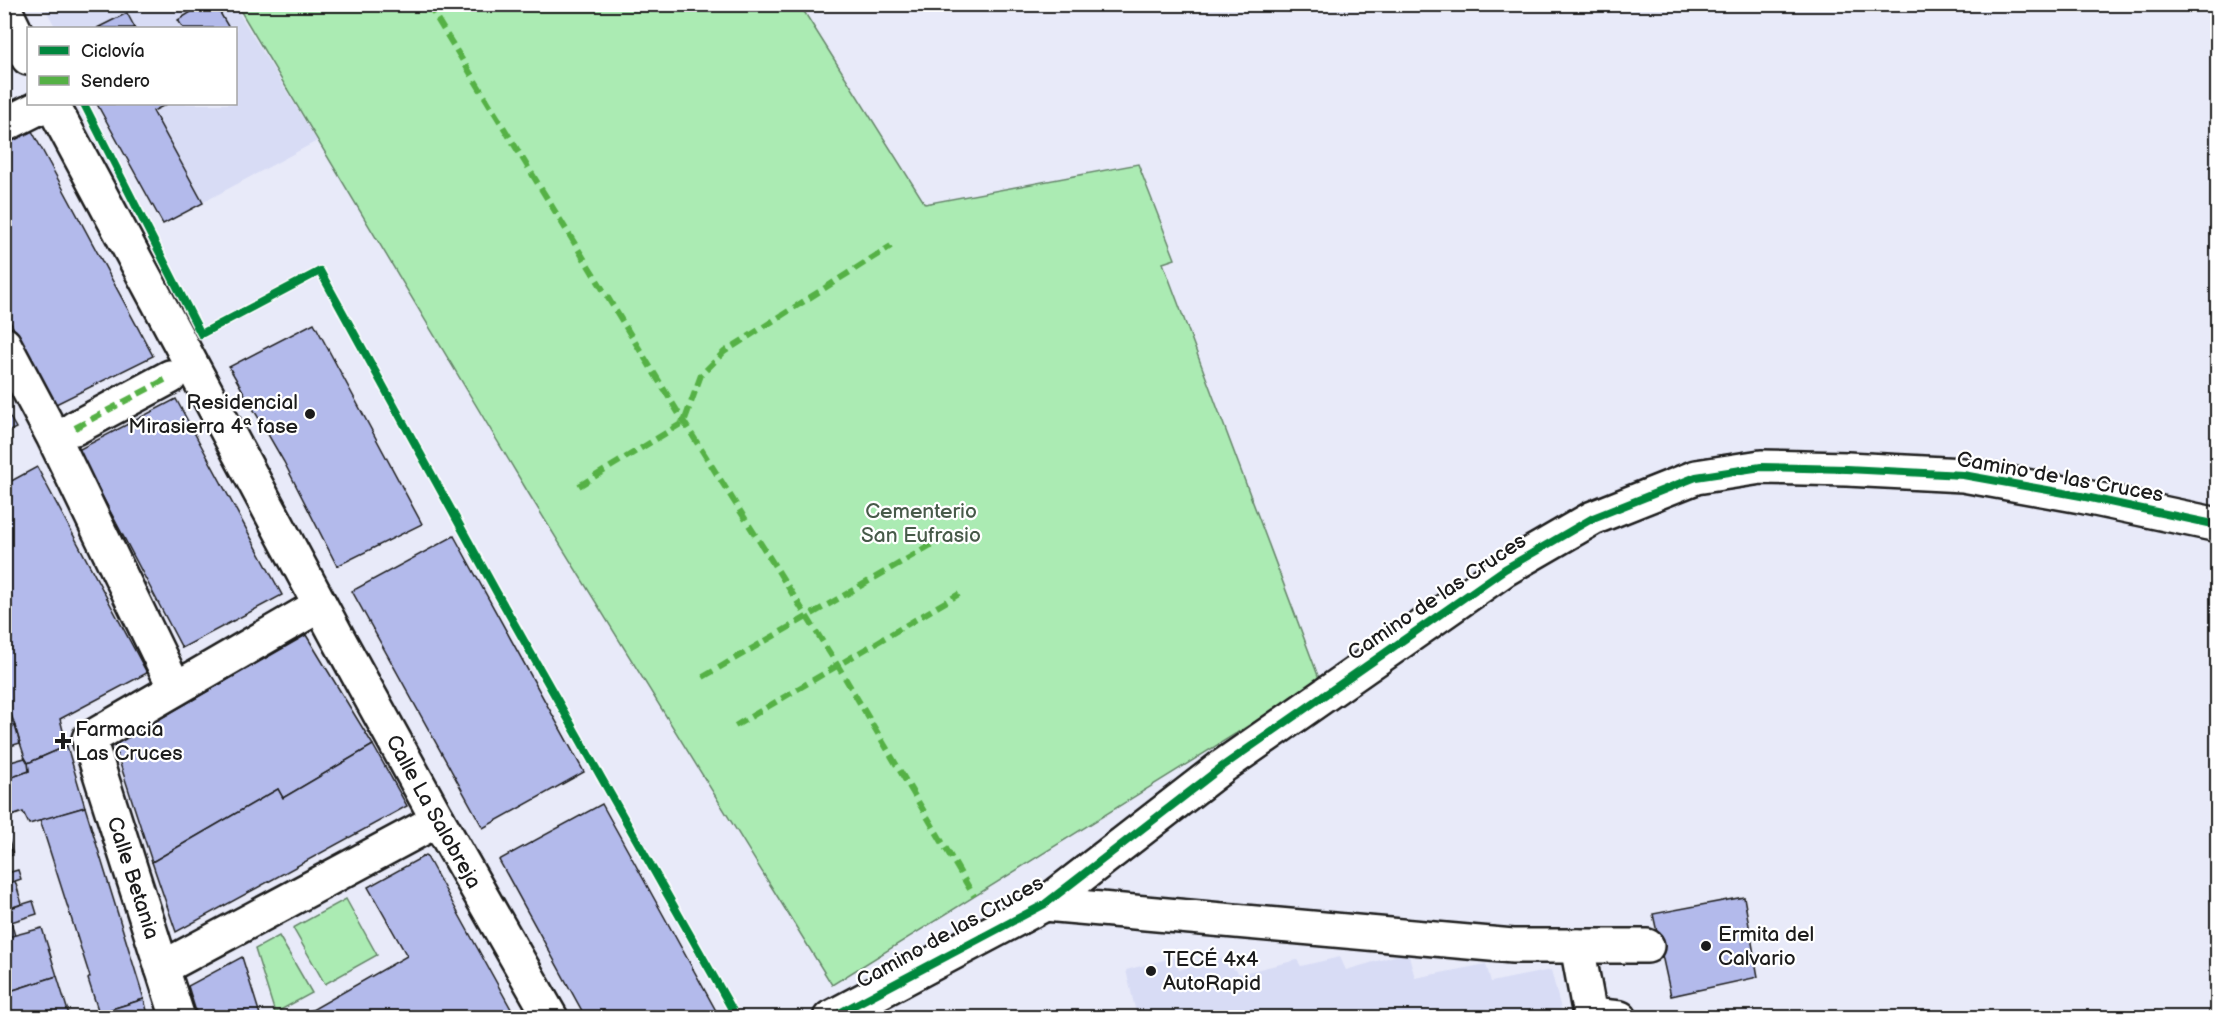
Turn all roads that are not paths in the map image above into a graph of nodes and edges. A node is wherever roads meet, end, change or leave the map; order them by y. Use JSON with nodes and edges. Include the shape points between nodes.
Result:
{"nodes":[{"id":1,"x":4,"y":8,"type":"edge"},
{"id":2,"x":27,"y":56,"type":"edge"},
{"id":3,"x":44,"y":105,"type":"edge"},
{"id":4,"x":53,"y":105,"type":"edge"},
{"id":5,"x":4,"y":125,"type":"edge"},
{"id":6,"x":4,"y":344,"type":"edge"},
{"id":7,"x":170,"y":377,"type":"dead end"},
{"id":8,"x":75,"y":428,"type":"dead end"},
{"id":9,"x":2217,"y":525,"type":"edge"},
{"id":10,"x":320,"y":605,"type":"junction"},
{"id":11,"x":175,"y":688,"type":"junction"},
{"id":12,"x":438,"y":820,"type":"junction"},
{"id":13,"x":1045,"y":904,"type":"junction"},
{"id":14,"x":1577,"y":946,"type":"junction"},
{"id":15,"x":1647,"y":946,"type":"dead end"},
{"id":16,"x":162,"y":968,"type":"junction"},
{"id":17,"x":178,"y":1017,"type":"edge"},
{"id":18,"x":551,"y":1017,"type":"edge"},
{"id":19,"x":830,"y":1017,"type":"edge"},
{"id":20,"x":1620,"y":1017,"type":"edge"}],
"edges":[{"from":1,"to":2,"type":"street"},
{"from":3,"to":5,"type":"street"},
{"from":4,"to":10,"type":"street","name":"Calle La Salobreja"},
{"from":6,"to":11,"type":"street"},
{"from":7,"to":8,"type":"street"},
{"from":9,"to":13,"type":"street","name":"Camino de las Cruces","via":[[1962,475],[1761,467],[1696,477],[1593,518],[1505,569],[1223,766]]},
{"from":10,"to":11,"type":"street"},
{"from":10,"to":12,"type":"street","name":"Calle La Salobreja"},
{"from":11,"to":16,"type":"street","name":"Calle Betania","via":[[89,740]]},
{"from":12,"to":16,"type":"street"},
{"from":12,"to":18,"type":"street","name":"Calle La Salobreja"},
{"from":13,"to":14,"type":"street","via":[[1513,946]]},
{"from":13,"to":19,"type":"street","name":"Camino de las Cruces"},
{"from":14,"to":15,"type":"street"},
{"from":14,"to":20,"type":"street","via":[[1590,1015]]},
{"from":16,"to":17,"type":"street","name":"Calle Betania"}]}
